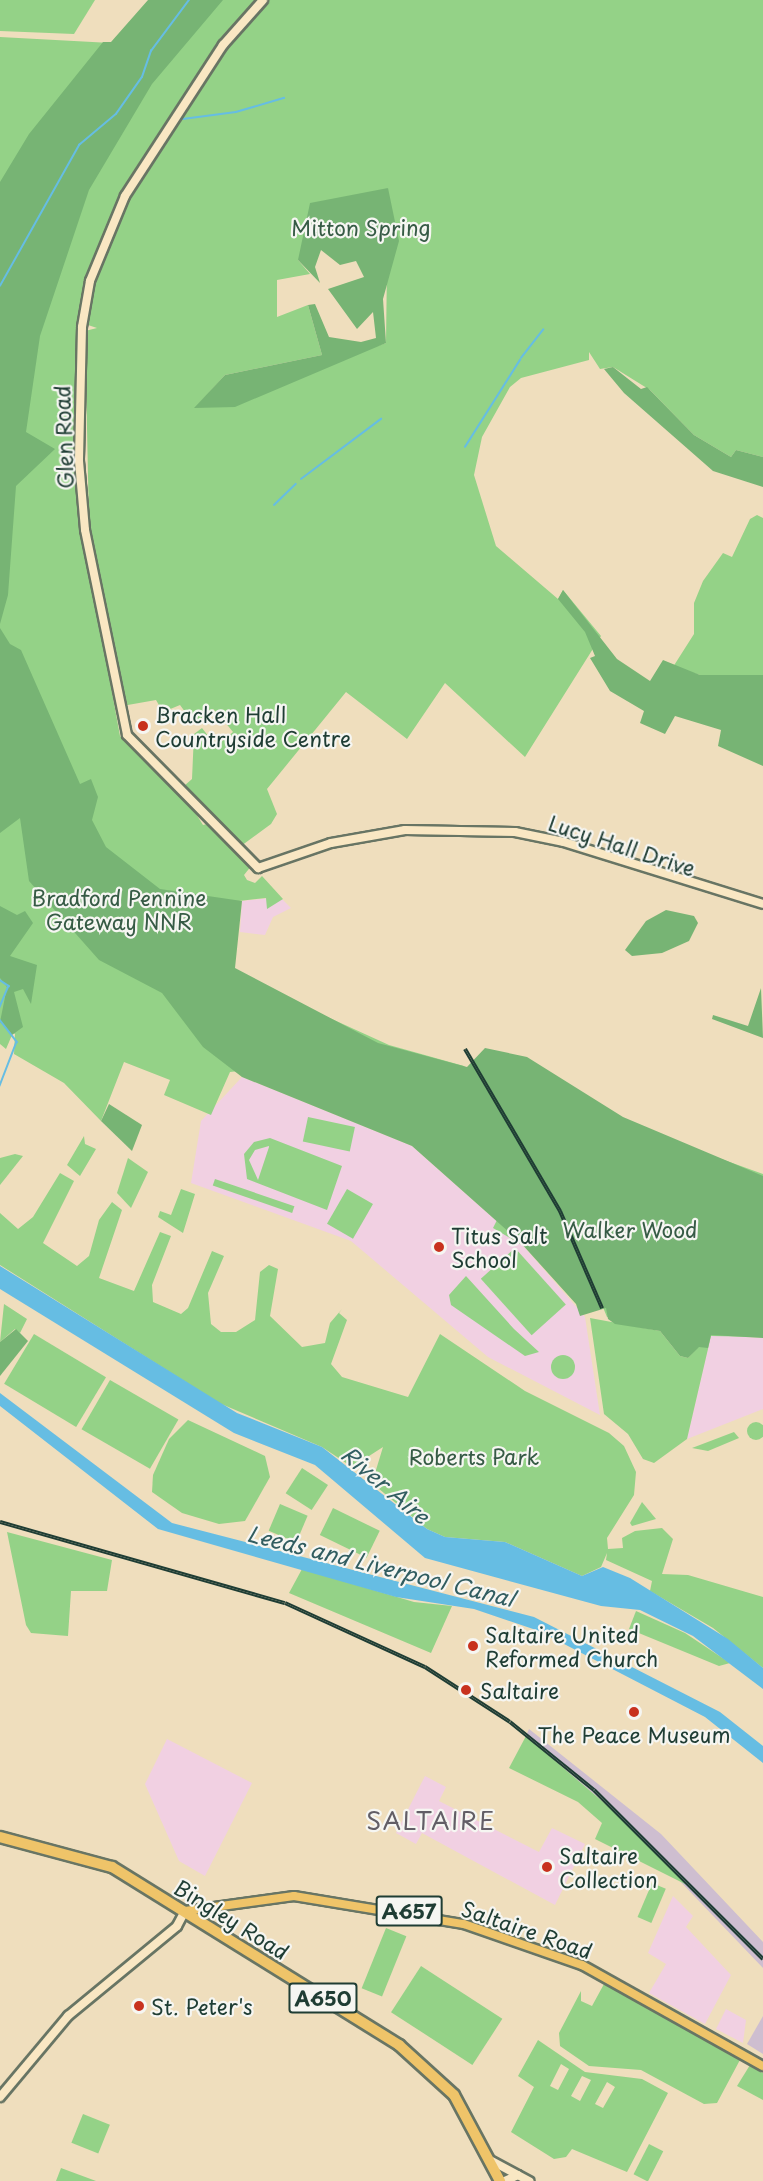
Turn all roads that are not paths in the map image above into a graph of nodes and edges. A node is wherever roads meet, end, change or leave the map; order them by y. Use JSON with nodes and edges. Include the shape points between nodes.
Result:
{"nodes":[{"id":1,"x":264,"y":0,"type":"edge"},
{"id":2,"x":258,"y":868,"type":"joint"},
{"id":3,"x":763,"y":904,"type":"edge"},
{"id":4,"x":0,"y":1837,"type":"edge"},
{"id":5,"x":185,"y":1911,"type":"junction"},
{"id":6,"x":763,"y":2066,"type":"edge"},
{"id":7,"x":0,"y":2097,"type":"edge"},
{"id":8,"x":488,"y":2159,"type":"junction"},
{"id":9,"x":518,"y":2175,"type":"junction"},
{"id":10,"x":500,"y":2181,"type":"edge"},
{"id":11,"x":505,"y":2181,"type":"edge"},
{"id":12,"x":529,"y":2181,"type":"edge"}],
"edges":[{"from":1,"to":2,"type":"street","name":"Glen Road","via":[[186,98],[115,216],[90,281],[79,359],[85,530],[127,735]]},
{"from":2,"to":3,"type":"street","name":"Lucy Hall Drive","via":[[331,843],[405,830],[515,832],[564,842]]},
{"from":4,"to":5,"type":"highway","name":"Bingley Road","number":"A650","via":[[112,1867]]},
{"from":5,"to":6,"type":"main road","name":"Saltaire Road","number":"A657","via":[[294,1896],[464,1924],[582,1965]]},
{"from":5,"to":7,"type":"street","via":[[177,1926],[68,2016]]},
{"from":5,"to":8,"type":"highway","name":"Bingley Road","number":"A650","via":[[420,2060],[454,2095]]},
{"from":8,"to":9,"type":"street"},
{"from":8,"to":10,"type":"highway","number":"A650"},
{"from":9,"to":11,"type":"street"},
{"from":9,"to":12,"type":"street"}]}
